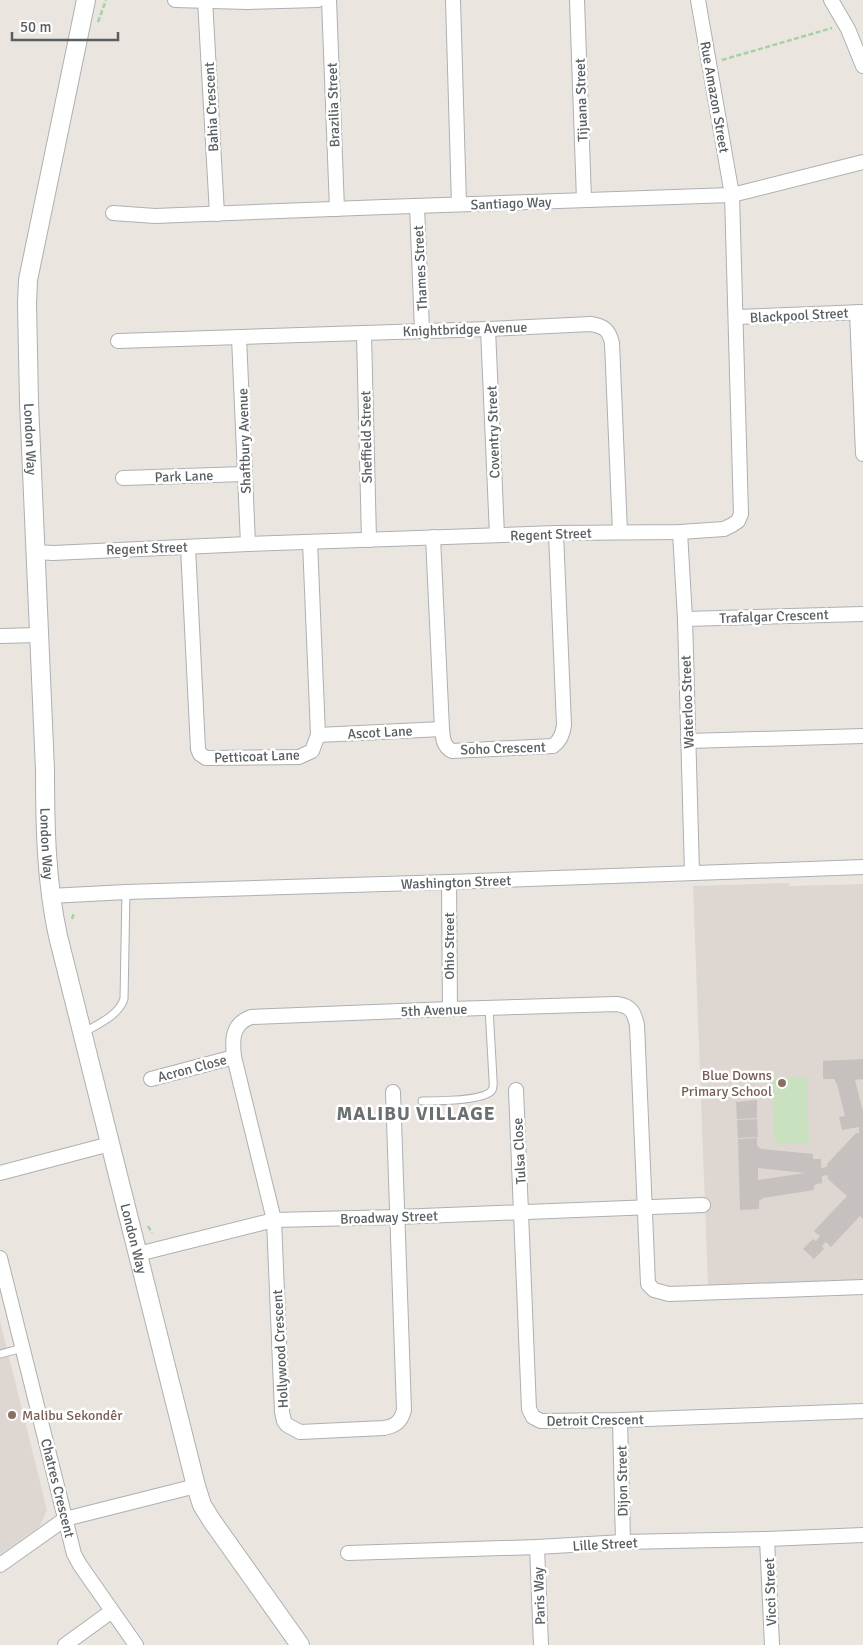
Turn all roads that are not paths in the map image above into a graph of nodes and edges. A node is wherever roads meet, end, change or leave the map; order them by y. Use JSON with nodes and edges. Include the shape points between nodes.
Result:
{"nodes":[{"id":1,"x":86,"y":0,"type":"edge"},
{"id":2,"x":175,"y":0,"type":"edge"},
{"id":3,"x":318,"y":0,"type":"edge"},
{"id":4,"x":330,"y":0,"type":"edge"},
{"id":5,"x":453,"y":0,"type":"edge"},
{"id":6,"x":577,"y":0,"type":"edge"},
{"id":7,"x":698,"y":0,"type":"edge"},
{"id":8,"x":831,"y":0,"type":"edge"},
{"id":9,"x":205,"y":1,"type":"edge"},
{"id":10,"x":863,"y":66,"type":"edge"},
{"id":11,"x":863,"y":162,"type":"edge"},
{"id":12,"x":732,"y":195,"type":"junction"},
{"id":13,"x":584,"y":200,"type":"junction"},
{"id":14,"x":460,"y":204,"type":"junction"},
{"id":15,"x":417,"y":206,"type":"junction"},
{"id":16,"x":337,"y":209,"type":"junction"},
{"id":17,"x":113,"y":213,"type":"dead end"},
{"id":18,"x":217,"y":214,"type":"junction"},
{"id":19,"x":860,"y":312,"type":"edge"},
{"id":20,"x":736,"y":317,"type":"junction"},
{"id":21,"x":488,"y":329,"type":"junction"},
{"id":22,"x":422,"y":330,"type":"junction"},
{"id":23,"x":364,"y":334,"type":"junction"},
{"id":24,"x":239,"y":338,"type":"junction"},
{"id":25,"x":118,"y":342,"type":"dead end"},
{"id":26,"x":861,"y":360,"type":"edge"},
{"id":27,"x":863,"y":454,"type":"edge"},
{"id":28,"x":245,"y":474,"type":"junction"},
{"id":29,"x":123,"y":478,"type":"dead end"},
{"id":30,"x":620,"y":532,"type":"junction"},
{"id":31,"x":680,"y":532,"type":"junction"},
{"id":32,"x":556,"y":533,"type":"junction"},
{"id":33,"x":497,"y":535,"type":"junction"},
{"id":34,"x":433,"y":538,"type":"junction"},
{"id":35,"x":369,"y":540,"type":"junction"},
{"id":36,"x":310,"y":542,"type":"junction"},
{"id":37,"x":248,"y":544,"type":"junction"},
{"id":38,"x":188,"y":547,"type":"junction"},
{"id":39,"x":36,"y":552,"type":"junction"},
{"id":40,"x":863,"y":614,"type":"edge"},
{"id":41,"x":685,"y":619,"type":"junction"},
{"id":42,"x":39,"y":634,"type":"junction"},
{"id":43,"x":0,"y":636,"type":"edge"},
{"id":44,"x":442,"y":729,"type":"junction"},
{"id":45,"x":318,"y":735,"type":"junction"},
{"id":46,"x":863,"y":736,"type":"edge"},
{"id":47,"x":688,"y":741,"type":"junction"},
{"id":48,"x":863,"y":867,"type":"edge"},
{"id":49,"x":692,"y":873,"type":"junction"},
{"id":50,"x":449,"y":882,"type":"junction"},
{"id":51,"x":126,"y":892,"type":"junction"},
{"id":52,"x":50,"y":896,"type":"junction"},
{"id":53,"x":489,"y":1008,"type":"junction"},
{"id":54,"x":450,"y":1009,"type":"junction"},
{"id":55,"x":82,"y":1033,"type":"junction"},
{"id":56,"x":234,"y":1057,"type":"junction"},
{"id":57,"x":151,"y":1079,"type":"dead end"},
{"id":58,"x":516,"y":1090,"type":"dead end"},
{"id":59,"x":393,"y":1092,"type":"dead end"},
{"id":60,"x":422,"y":1102,"type":"dead end"},
{"id":61,"x":110,"y":1144,"type":"junction"},
{"id":62,"x":0,"y":1173,"type":"edge"},
{"id":63,"x":704,"y":1204,"type":"dead end"},
{"id":64,"x":645,"y":1208,"type":"junction"},
{"id":65,"x":522,"y":1212,"type":"junction"},
{"id":66,"x":397,"y":1217,"type":"junction"},
{"id":67,"x":274,"y":1220,"type":"junction"},
{"id":68,"x":138,"y":1254,"type":"junction"},
{"id":69,"x":0,"y":1258,"type":"edge"},
{"id":70,"x":863,"y":1287,"type":"edge"},
{"id":71,"x":23,"y":1348,"type":"junction"},
{"id":72,"x":0,"y":1354,"type":"edge"},
{"id":73,"x":863,"y":1411,"type":"edge"},
{"id":74,"x":620,"y":1420,"type":"junction"},
{"id":75,"x":196,"y":1486,"type":"junction"},
{"id":76,"x":65,"y":1519,"type":"junction"},
{"id":77,"x":863,"y":1535,"type":"edge"},
{"id":78,"x":767,"y":1539,"type":"junction"},
{"id":79,"x":623,"y":1542,"type":"junction"},
{"id":80,"x":537,"y":1547,"type":"junction"},
{"id":81,"x":348,"y":1553,"type":"dead end"},
{"id":82,"x":0,"y":1565,"type":"edge"},
{"id":83,"x":112,"y":1611,"type":"junction"},
{"id":84,"x":65,"y":1645,"type":"edge"},
{"id":85,"x":136,"y":1645,"type":"edge"},
{"id":86,"x":300,"y":1645,"type":"edge"},
{"id":87,"x":541,"y":1645,"type":"edge"},
{"id":88,"x":772,"y":1645,"type":"edge"}],
"edges":[{"from":1,"to":39,"type":"street","name":"London Way","via":[[28,280],[29,402]]},
{"from":2,"to":9,"type":"street"},
{"from":3,"to":9,"type":"street"},
{"from":4,"to":16,"type":"street","name":"Brazilia Street"},
{"from":5,"to":14,"type":"street"},
{"from":6,"to":13,"type":"street","name":"Tijuana Street"},
{"from":7,"to":12,"type":"street","name":"Rue Amazon Street"},
{"from":8,"to":10,"type":"street","via":[[846,24]]},
{"from":9,"to":18,"type":"street","name":"Bahia Crescent"},
{"from":11,"to":12,"type":"street","name":"Santiago Way"},
{"from":12,"to":13,"type":"street","name":"Santiago Way"},
{"from":12,"to":20,"type":"street","name":"Regent Street"},
{"from":13,"to":14,"type":"street","name":"Santiago Way"},
{"from":14,"to":15,"type":"street","name":"Santiago Way"},
{"from":15,"to":16,"type":"street","name":"Santiago Way"},
{"from":15,"to":22,"type":"street","name":"Thames Street"},
{"from":16,"to":18,"type":"street","name":"Santiago Way"},
{"from":17,"to":18,"type":"street","name":"Santiago Way","via":[[154,216]]},
{"from":19,"to":20,"type":"street","name":"Blackpool Street"},
{"from":19,"to":26,"type":"street"},
{"from":20,"to":31,"type":"street","name":"Regent Street","via":[[741,514],[732,526],[724,529]]},
{"from":21,"to":22,"type":"street","name":"Knightbridge Avenue"},
{"from":21,"to":30,"type":"street","name":"Knightbridge Avenue","via":[[592,324],[610,334]]},
{"from":21,"to":33,"type":"street","name":"Coventry Street"},
{"from":22,"to":23,"type":"street","name":"Knightbridge Avenue"},
{"from":23,"to":24,"type":"street","name":"Knightbridge Avenue"},
{"from":23,"to":35,"type":"street","name":"Sheffield Street"},
{"from":24,"to":25,"type":"street","name":"Knightbridge Avenue"},
{"from":24,"to":28,"type":"street","name":"Shaftbury Avenue"},
{"from":26,"to":27,"type":"street"},
{"from":28,"to":29,"type":"street","name":"Park Lane"},
{"from":28,"to":37,"type":"street","name":"Shaftbury Avenue"},
{"from":30,"to":31,"type":"street","name":"Regent Street"},
{"from":30,"to":32,"type":"street","name":"Regent Street"},
{"from":31,"to":41,"type":"street","name":"Waterloo Street"},
{"from":32,"to":33,"type":"street","name":"Regent Street"},
{"from":32,"to":44,"type":"street","name":"Soho Crescent","via":[[564,725],[560,740],[553,746],[452,751],[444,742]]},
{"from":33,"to":34,"type":"street","name":"Regent Street"},
{"from":34,"to":35,"type":"street","name":"Regent Street"},
{"from":34,"to":44,"type":"street","name":"Soho Crescent"},
{"from":35,"to":36,"type":"street","name":"Regent Street"},
{"from":36,"to":37,"type":"street","name":"Regent Street"},
{"from":36,"to":45,"type":"street"},
{"from":37,"to":38,"type":"street","name":"Regent Street"},
{"from":38,"to":39,"type":"street","name":"Regent Street"},
{"from":38,"to":45,"type":"street","name":"Petticoat Lane","via":[[200,754],[206,758],[299,757],[312,751]]},
{"from":39,"to":42,"type":"street","name":"London Way"},
{"from":40,"to":41,"type":"street","name":"Trafalgar Crescent"},
{"from":41,"to":47,"type":"street","name":"Waterloo Street"},
{"from":42,"to":43,"type":"street"},
{"from":42,"to":52,"type":"street","name":"London Way"},
{"from":44,"to":45,"type":"street","name":"Ascot Lane"},
{"from":46,"to":47,"type":"street"},
{"from":47,"to":49,"type":"street","name":"Waterloo Street"},
{"from":48,"to":49,"type":"street","name":"Washington Street"},
{"from":49,"to":50,"type":"street","name":"Washington Street"},
{"from":50,"to":51,"type":"street","name":"Washington Street"},
{"from":50,"to":54,"type":"street","name":"Ohio Street"},
{"from":51,"to":52,"type":"street","name":"Washington Street"},
{"from":51,"to":55,"type":"lane","via":[[124,999],[114,1014]]},
{"from":52,"to":55,"type":"street","name":"London Way"},
{"from":53,"to":54,"type":"street","name":"5th Avenue"},
{"from":53,"to":60,"type":"lane","via":[[494,1079],[491,1092],[481,1097]]},
{"from":53,"to":64,"type":"street","name":"5th Avenue","via":[[617,1004],[632,1010],[637,1025]]},
{"from":54,"to":56,"type":"street","name":"5th Avenue","via":[[251,1017],[242,1021],[235,1032],[232,1042]]},
{"from":55,"to":61,"type":"street","name":"London Way"},
{"from":56,"to":57,"type":"street","name":"Acron Close"},
{"from":56,"to":67,"type":"street","name":"5th Avenue"},
{"from":58,"to":65,"type":"street","name":"Tulsa Close"},
{"from":59,"to":66,"type":"street"},
{"from":61,"to":62,"type":"street"},
{"from":61,"to":68,"type":"street","name":"London Way"},
{"from":63,"to":64,"type":"street","name":"Broadway Street"},
{"from":64,"to":65,"type":"street","name":"Broadway Street"},
{"from":64,"to":70,"type":"street","via":[[648,1284],[662,1293]]},
{"from":65,"to":66,"type":"street","name":"Broadway Street"},
{"from":65,"to":74,"type":"street","name":"Detroit Crescent","via":[[529,1409],[533,1417],[541,1421]]},
{"from":66,"to":67,"type":"street","name":"Broadway Street"},
{"from":66,"to":67,"type":"street","name":"Hollywood Crescent","via":[[403,1416],[396,1424],[384,1428],[300,1432],[287,1425],[282,1412]]},
{"from":67,"to":68,"type":"street","name":"Broadway Street"},
{"from":68,"to":75,"type":"street","name":"London Way"},
{"from":69,"to":71,"type":"street","name":"Chatres Crescent"},
{"from":71,"to":72,"type":"lane"},
{"from":71,"to":76,"type":"street","name":"Chatres Crescent"},
{"from":73,"to":74,"type":"street","name":"Detroit Crescent"},
{"from":74,"to":79,"type":"street","name":"Dijon Street"},
{"from":75,"to":76,"type":"street"},
{"from":75,"to":86,"type":"street","name":"London Way","via":[[212,1521]]},
{"from":76,"to":82,"type":"street"},
{"from":76,"to":83,"type":"street","name":"Chatres Crescent","via":[[76,1559]]},
{"from":77,"to":78,"type":"street","name":"Lille Street"},
{"from":78,"to":79,"type":"street","name":"Lille Street"},
{"from":78,"to":88,"type":"street","name":"Vicci Street"},
{"from":79,"to":80,"type":"street","name":"Lille Street"},
{"from":80,"to":81,"type":"street","name":"Lille Street"},
{"from":80,"to":87,"type":"street","name":"Paris Way"},
{"from":83,"to":84,"type":"street"},
{"from":83,"to":85,"type":"street","name":"Chatres Crescent"}]}
